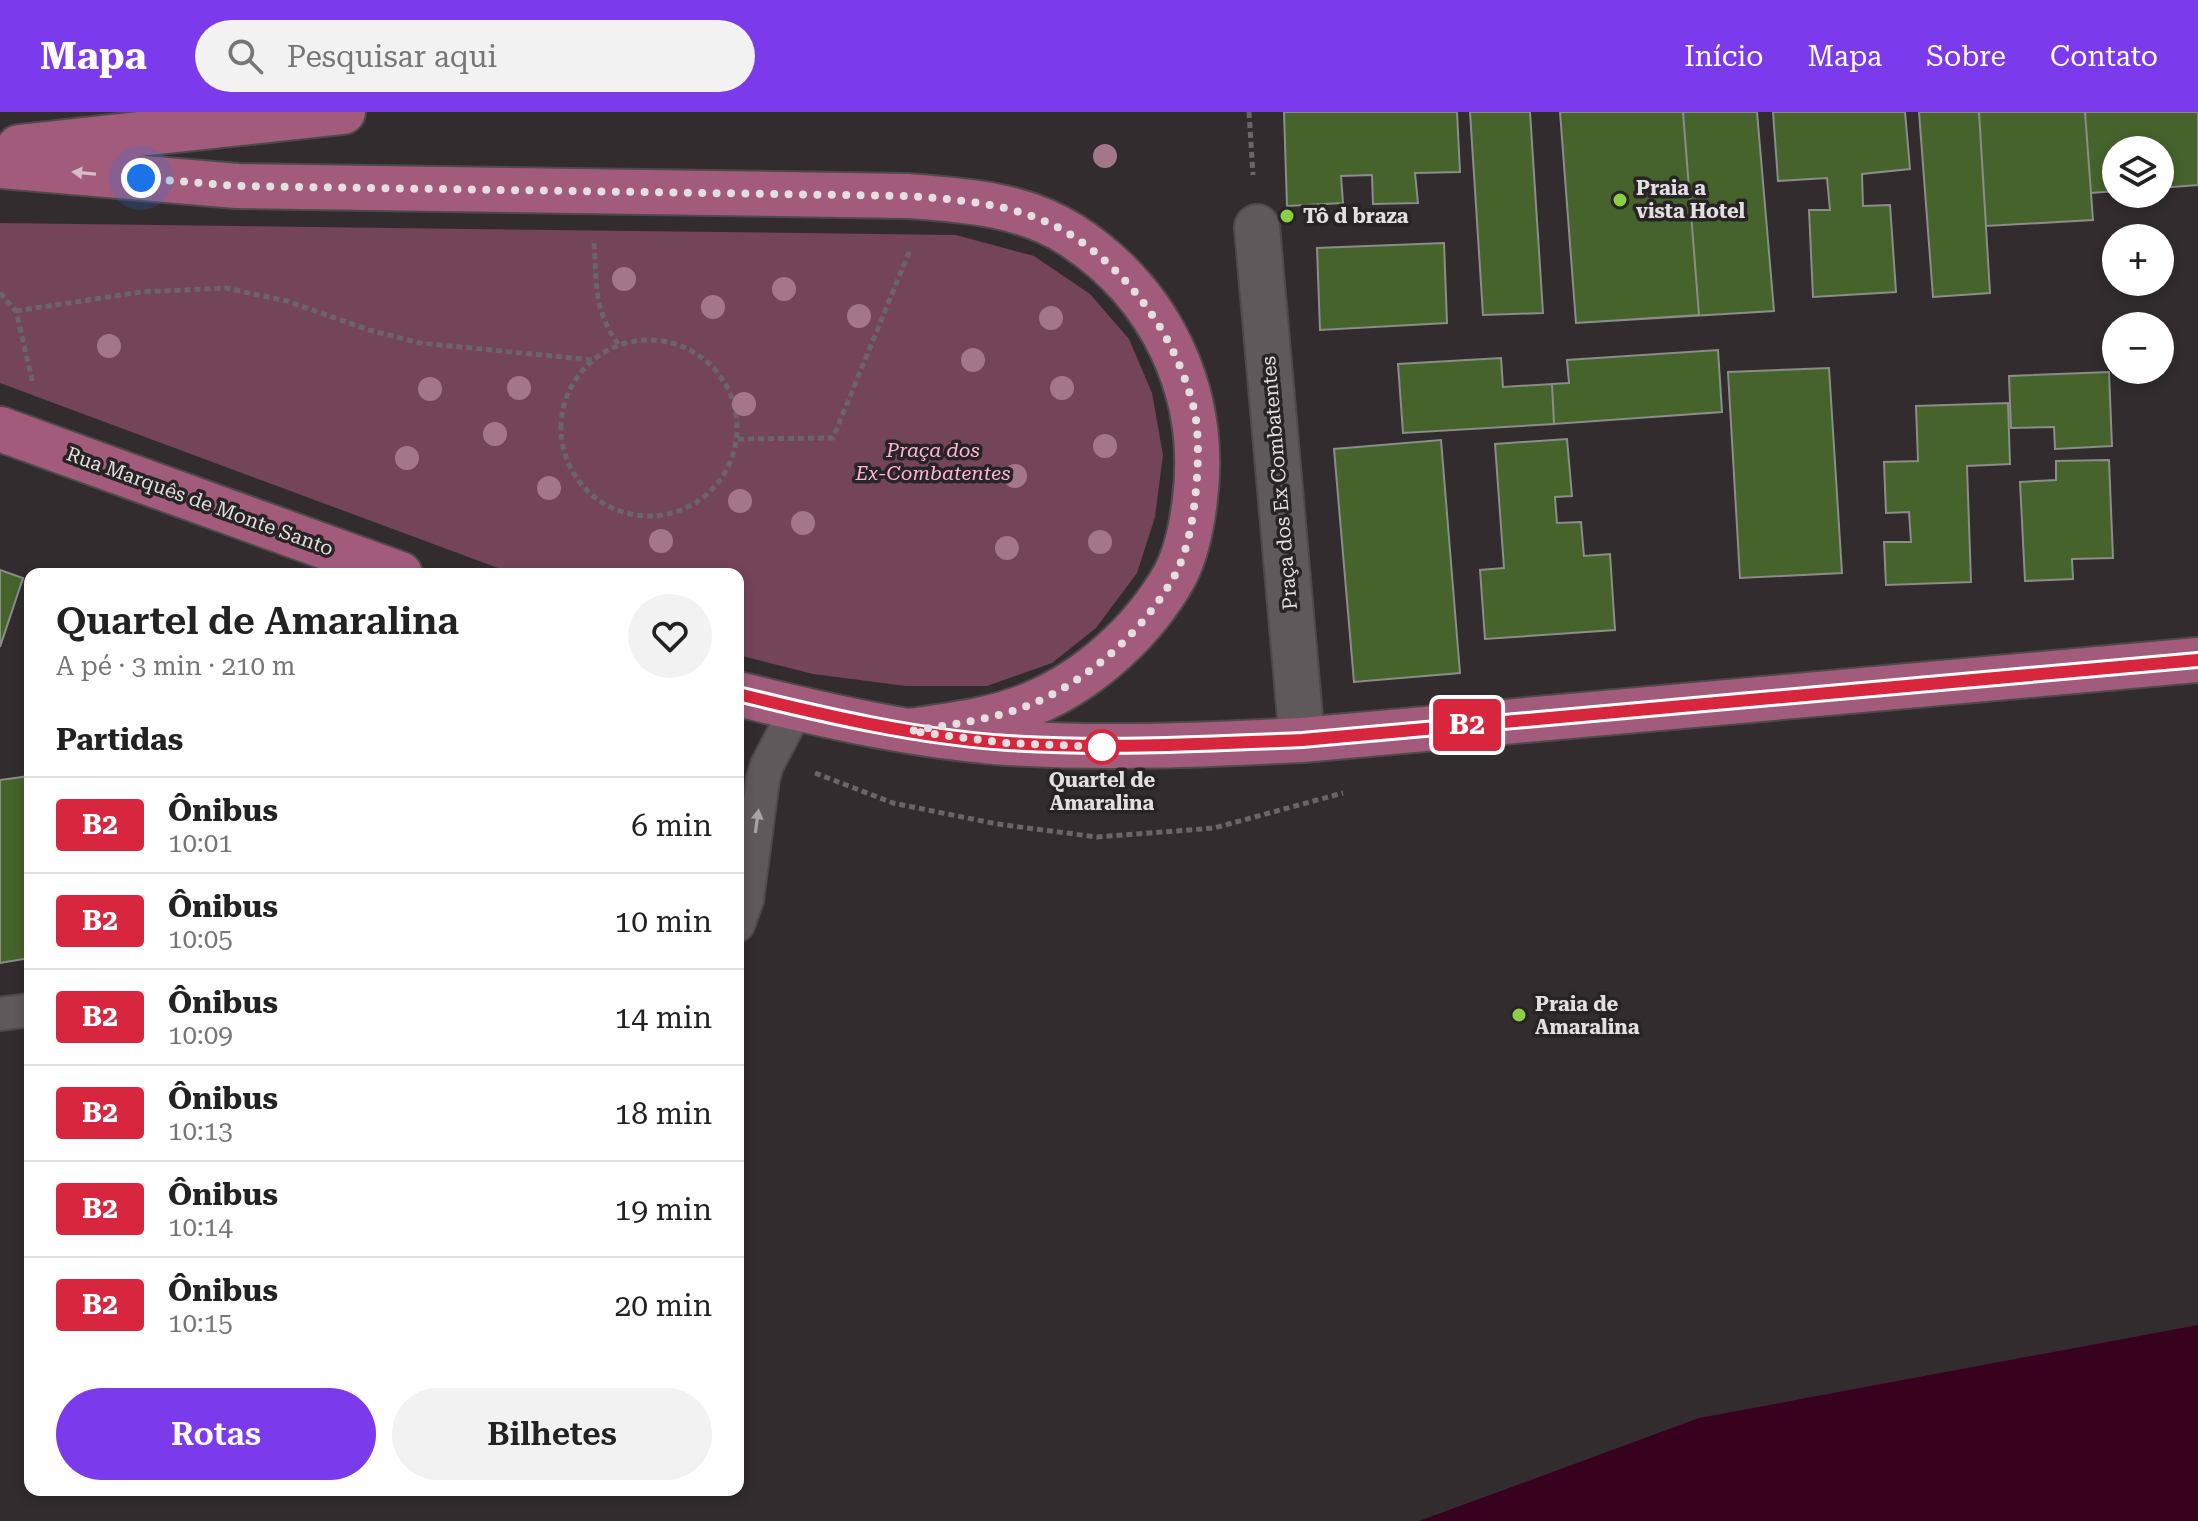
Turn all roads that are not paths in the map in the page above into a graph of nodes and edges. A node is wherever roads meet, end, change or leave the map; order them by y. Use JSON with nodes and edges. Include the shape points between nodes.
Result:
{"nodes":[{"id":1,"x":343,"y":112,"type":"edge"},
{"id":2,"x":0,"y":148,"type":"edge"},
{"id":3,"x":0,"y":166,"type":"edge"},
{"id":4,"x":1257,"y":227,"type":"road end"},
{"id":5,"x":0,"y":429,"type":"edge"},
{"id":6,"x":383,"y":568,"type":"edge"},
{"id":7,"x":2198,"y":660,"type":"edge"},
{"id":8,"x":744,"y":695,"type":"edge"},
{"id":9,"x":797,"y":708,"type":"junction"},
{"id":10,"x":910,"y":731,"type":"junction"},
{"id":11,"x":1302,"y":740,"type":"junction"},
{"id":12,"x":744,"y":908,"type":"edge"},
{"id":13,"x":24,"y":1011,"type":"edge"},
{"id":14,"x":0,"y":1014,"type":"edge"}],
"edges":[{"from":1,"to":2,"type":"main road"},
{"from":10,"to":3,"type":"main road","one_way":true,"via":[[1034,704],[1077,680],[1115,651],[1149,611],[1175,574],[1192,528],[1195,412],[1177,357],[1115,270],[1070,235],[1020,211],[908,196],[237,186]]},
{"from":4,"to":11,"type":"street","name":"Praça dos Ex Combatentes"},
{"from":5,"to":6,"type":"main road","name":"Rua Marquês de Monte Santo"},
{"from":7,"to":11,"type":"main road"},
{"from":8,"to":9,"type":"main road"},
{"from":9,"to":10,"type":"main road"},
{"from":12,"to":9,"type":"lane","one_way":true,"via":[[763,779]]},
{"from":10,"to":11,"type":"main road","via":[[1006,743],[1106,747]]},
{"from":13,"to":14,"type":"lane"}]}
